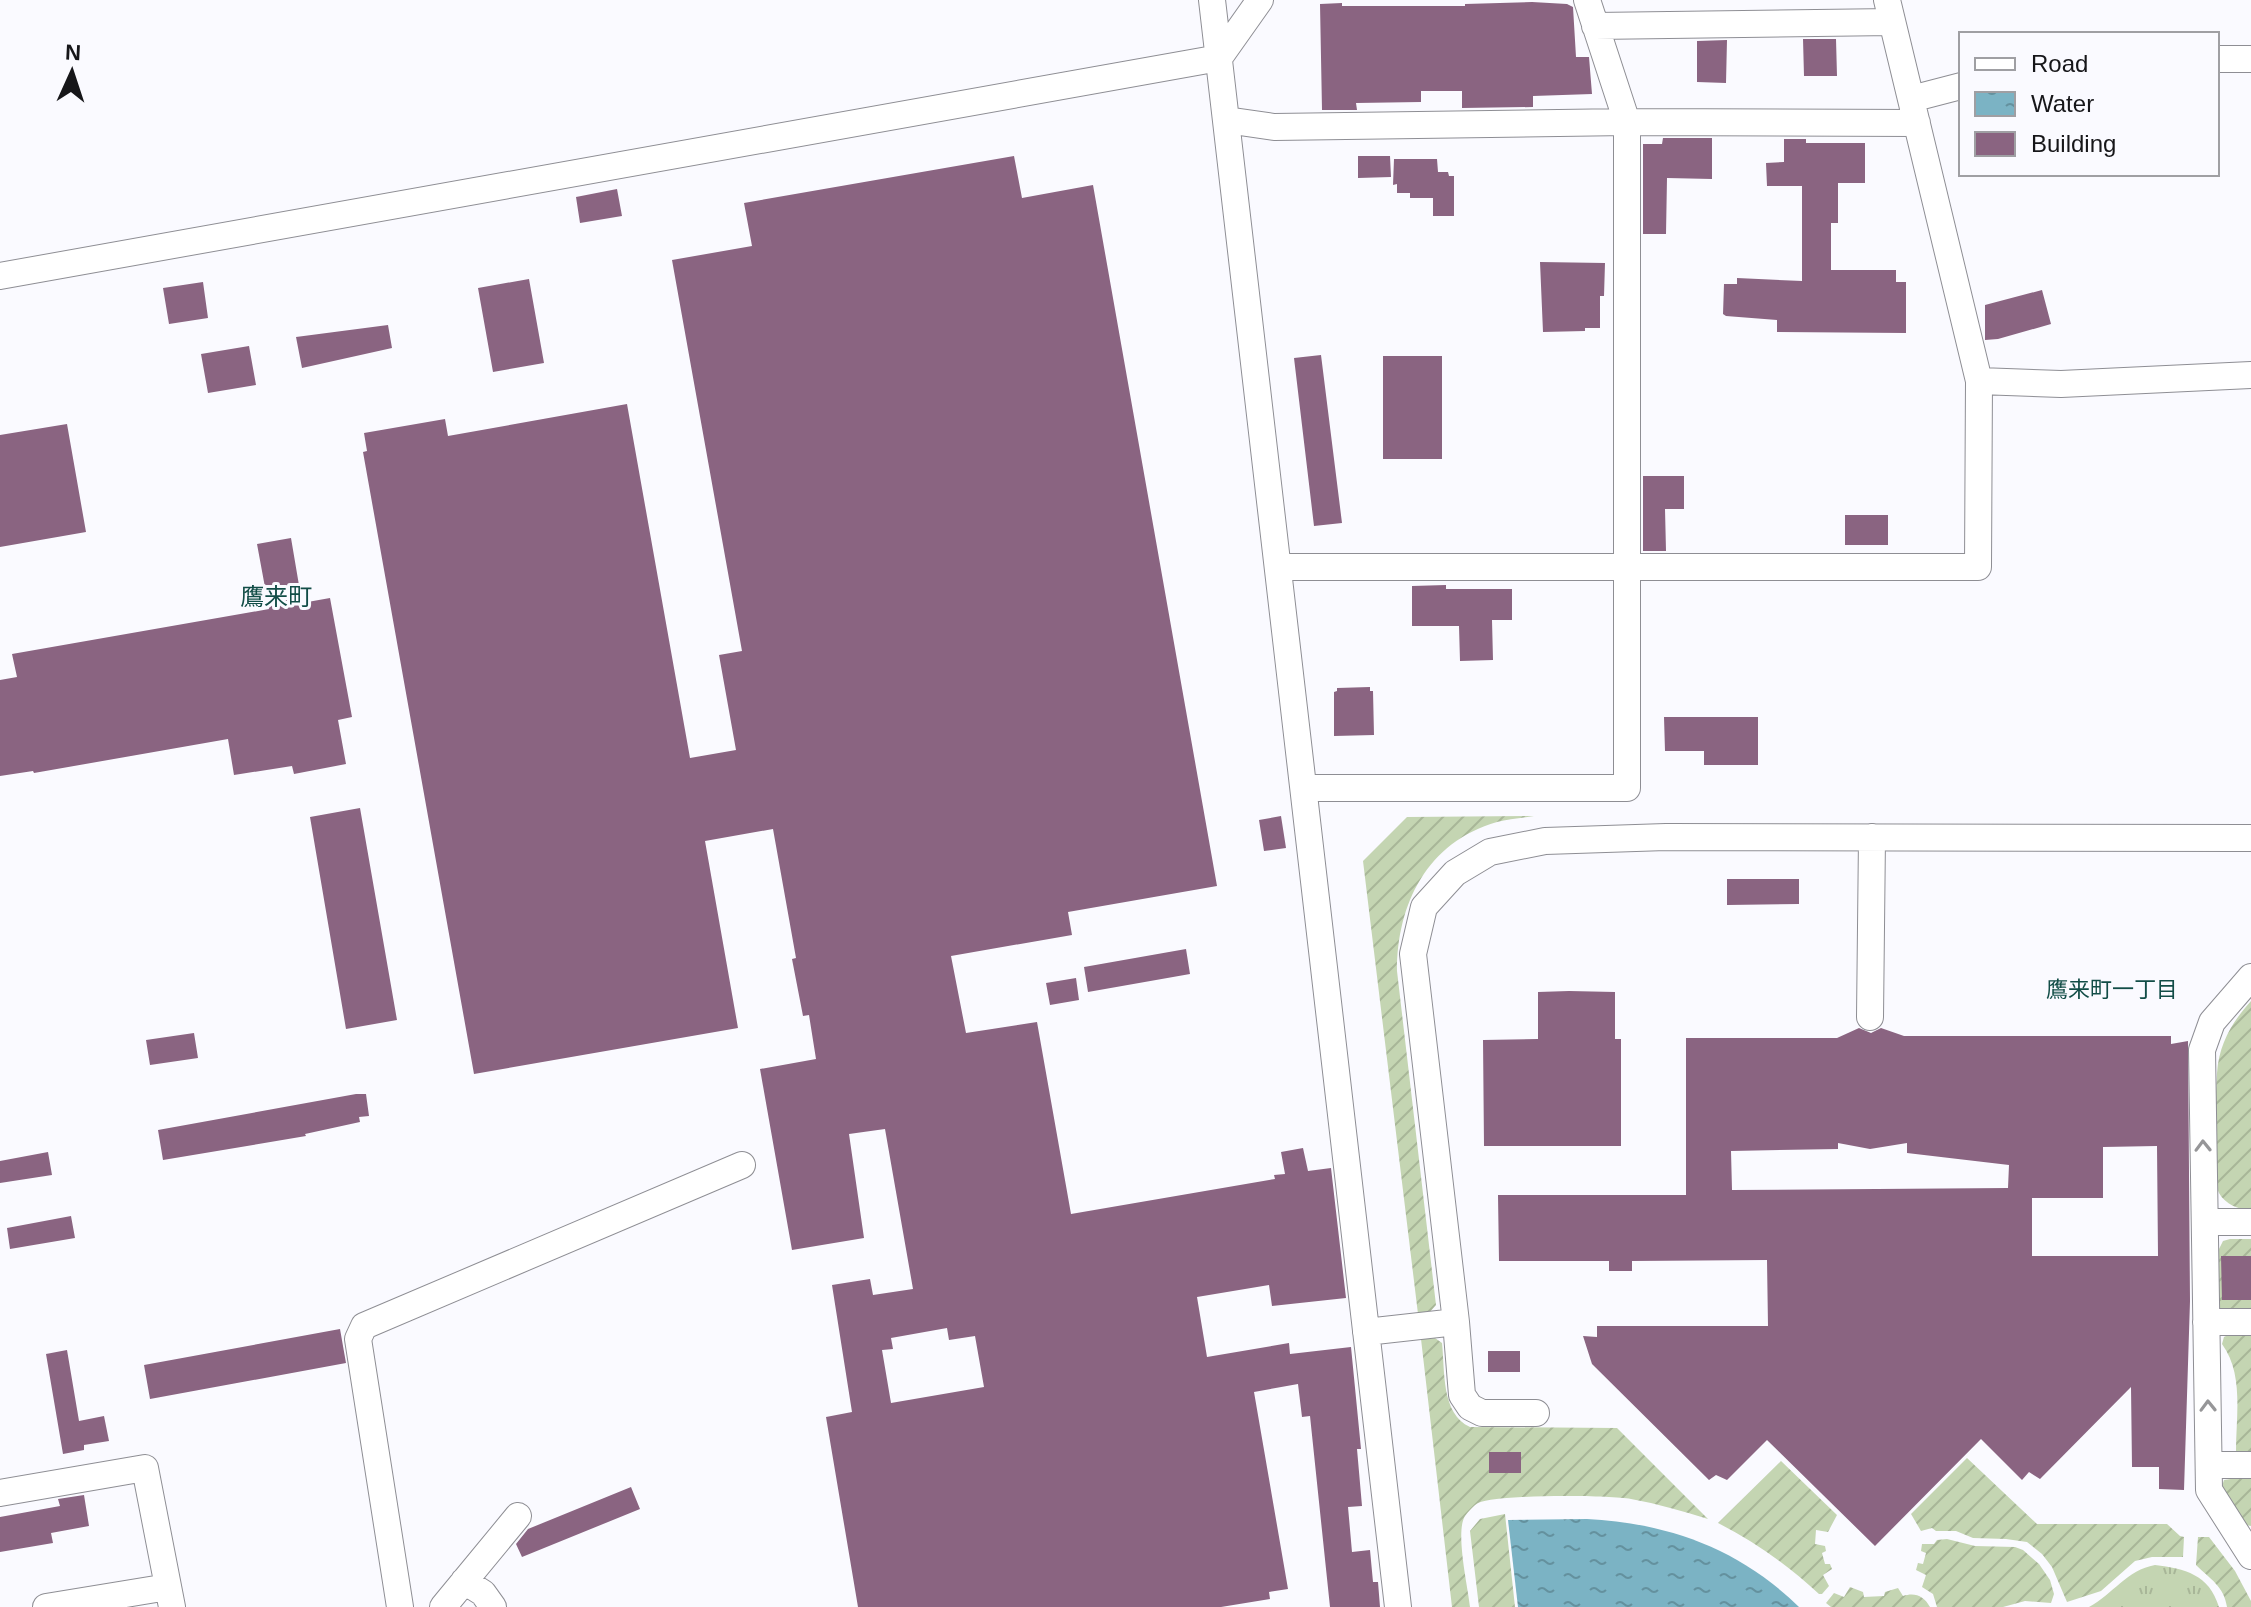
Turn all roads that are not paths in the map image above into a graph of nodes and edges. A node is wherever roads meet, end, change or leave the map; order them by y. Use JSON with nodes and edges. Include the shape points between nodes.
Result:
{"nodes":[{"id":1,"x":1212,"y":0,"type":"edge"},
{"id":2,"x":1260,"y":0,"type":"edge"},
{"id":3,"x":1587,"y":0,"type":"edge"},
{"id":4,"x":1889,"y":11,"type":"edge"},
{"id":5,"x":1595,"y":26,"type":"junction"},
{"id":6,"x":1219,"y":58,"type":"junction"},
{"id":7,"x":2219,"y":59,"type":"edge"},
{"id":8,"x":2251,"y":59,"type":"edge"},
{"id":9,"x":1959,"y":87,"type":"edge"},
{"id":10,"x":1914,"y":111,"type":"junction"},
{"id":11,"x":1226,"y":120,"type":"junction"},
{"id":12,"x":1627,"y":122,"type":"junction"},
{"id":13,"x":0,"y":276,"type":"edge"},
{"id":14,"x":2251,"y":375,"type":"edge"},
{"id":15,"x":1979,"y":381,"type":"junction"},
{"id":16,"x":1279,"y":567,"type":"junction"},
{"id":17,"x":1627,"y":568,"type":"junction"},
{"id":18,"x":1304,"y":788,"type":"junction"},
{"id":19,"x":1872,"y":837,"type":"junction"},
{"id":20,"x":2251,"y":838,"type":"edge"},
{"id":21,"x":2251,"y":977,"type":"edge"},
{"id":22,"x":1870,"y":1017,"type":"dead end"},
{"id":23,"x":742,"y":1165,"type":"dead end"},
{"id":24,"x":2205,"y":1222,"type":"junction"},
{"id":25,"x":2251,"y":1222,"type":"edge"},
{"id":26,"x":1456,"y":1322,"type":"junction"},
{"id":27,"x":2206,"y":1322,"type":"junction"},
{"id":28,"x":2251,"y":1322,"type":"edge"},
{"id":29,"x":1366,"y":1332,"type":"junction"},
{"id":30,"x":1536,"y":1413,"type":"dead end"},
{"id":31,"x":2209,"y":1465,"type":"junction"},
{"id":32,"x":2251,"y":1465,"type":"edge"},
{"id":33,"x":0,"y":1493,"type":"edge"},
{"id":34,"x":518,"y":1516,"type":"dead end"},
{"id":35,"x":2249,"y":1548,"type":"edge"},
{"id":36,"x":464,"y":1581,"type":"junction"},
{"id":37,"x":170,"y":1597,"type":"edge"},
{"id":38,"x":46,"y":1607,"type":"edge"},
{"id":39,"x":400,"y":1607,"type":"edge"},
{"id":40,"x":443,"y":1607,"type":"edge"},
{"id":41,"x":493,"y":1607,"type":"edge"},
{"id":42,"x":1398,"y":1607,"type":"edge"}],
"edges":[{"from":1,"to":6,"type":"street"},
{"from":2,"to":6,"type":"street"},
{"from":3,"to":5,"type":"street"},
{"from":4,"to":5,"type":"street"},
{"from":4,"to":10,"type":"street"},
{"from":5,"to":12,"type":"street"},
{"from":6,"to":11,"type":"street"},
{"from":6,"to":13,"type":"street"},
{"from":7,"to":8,"type":"street"},
{"from":9,"to":10,"type":"street"},
{"from":10,"to":12,"type":"street"},
{"from":10,"to":15,"type":"street"},
{"from":11,"to":12,"type":"street","via":[[1274,127]]},
{"from":11,"to":16,"type":"street"},
{"from":12,"to":17,"type":"street"},
{"from":14,"to":15,"type":"street","via":[[2061,384]]},
{"from":15,"to":17,"type":"street","via":[[1978,567]]},
{"from":16,"to":17,"type":"street"},
{"from":16,"to":18,"type":"street"},
{"from":17,"to":18,"type":"street","via":[[1627,788]]},
{"from":18,"to":29,"type":"street"},
{"from":19,"to":20,"type":"street"},
{"from":19,"to":22,"type":"street"},
{"from":19,"to":26,"type":"street","via":[[1545,841],[1490,852],[1455,873],[1424,907],[1413,954]]},
{"from":24,"to":21,"type":"street","one_way":true,"via":[[2202,1050],[2212,1022]]},
{"from":23,"to":39,"type":"street","via":[[364,1326],[358,1339]]},
{"from":24,"to":25,"type":"street"},
{"from":24,"to":27,"type":"street"},
{"from":26,"to":29,"type":"street"},
{"from":26,"to":30,"type":"street","via":[[1462,1395],[1470,1407],[1482,1413]]},
{"from":27,"to":28,"type":"street"},
{"from":31,"to":27,"type":"street","one_way":true},
{"from":29,"to":42,"type":"street"},
{"from":31,"to":32,"type":"street"},
{"from":31,"to":35,"type":"street","via":[[2209,1490]]},
{"from":33,"to":37,"type":"street","via":[[145,1468]]},
{"from":34,"to":36,"type":"street"},
{"from":36,"to":40,"type":"street"},
{"from":36,"to":41,"type":"street"},
{"from":37,"to":38,"type":"street"}]}
